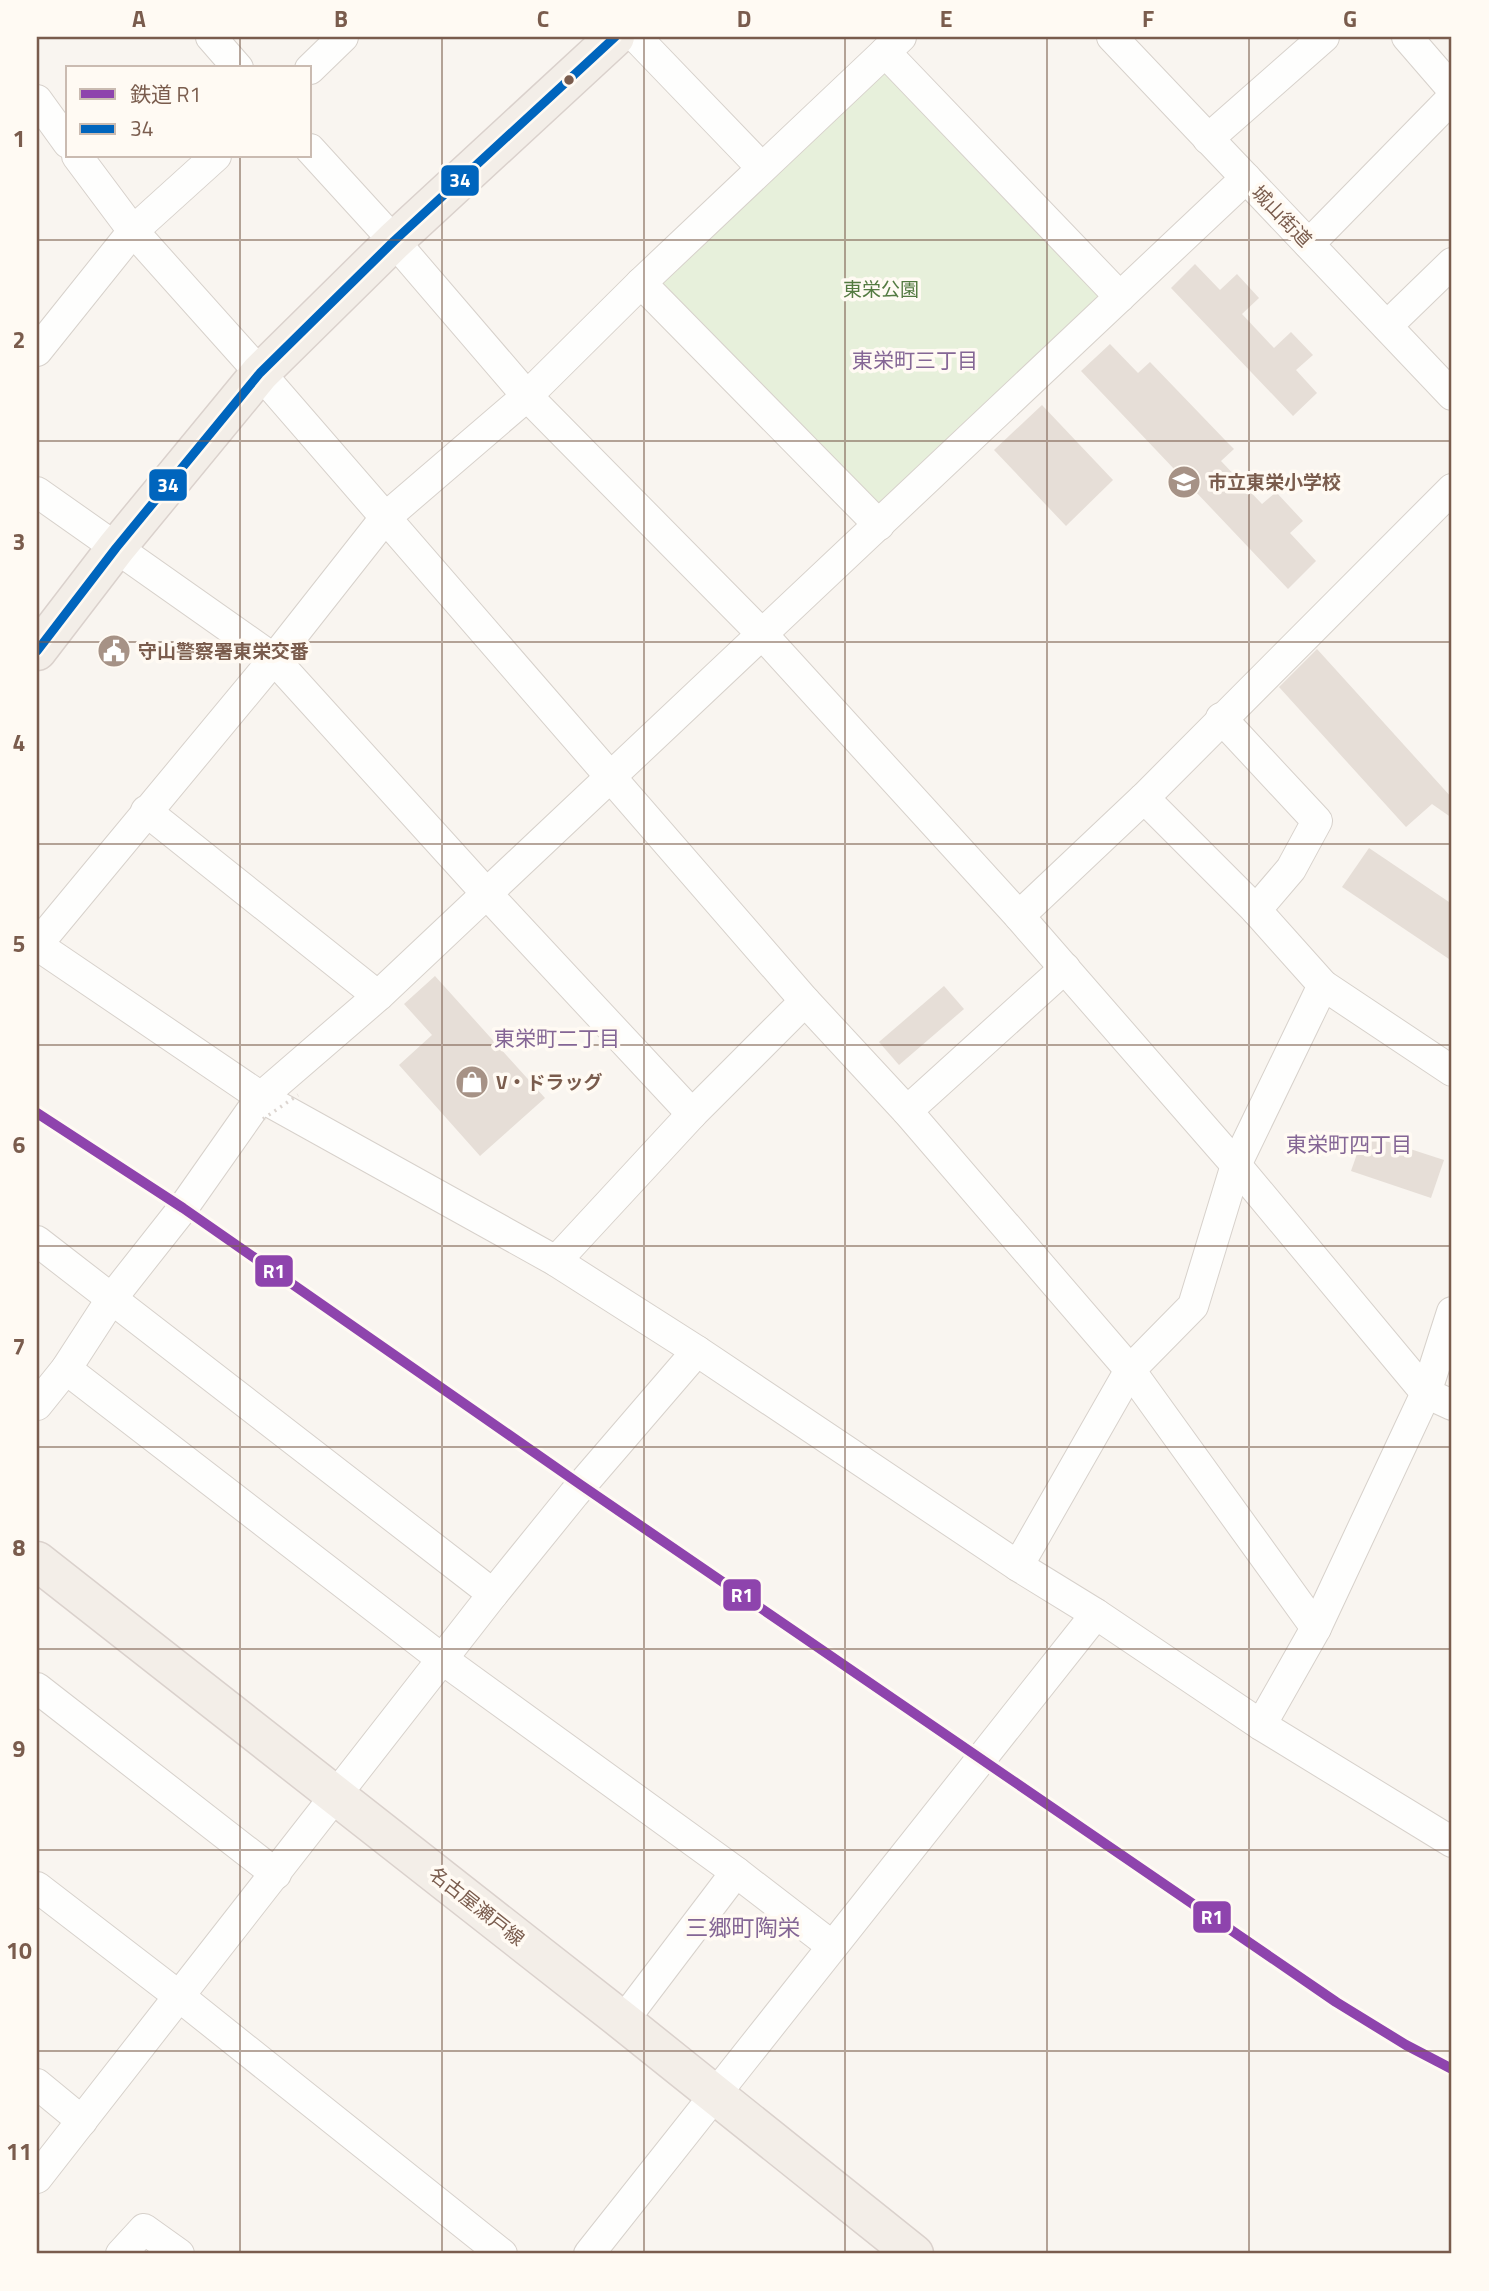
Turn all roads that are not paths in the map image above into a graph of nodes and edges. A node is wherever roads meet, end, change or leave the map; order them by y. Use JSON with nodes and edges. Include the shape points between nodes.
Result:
{"nodes":[{"id":1,"x":211,"y":37,"type":"edge"},
{"id":2,"x":343,"y":37,"type":"edge"},
{"id":3,"x":615,"y":37,"type":"edge"},
{"id":4,"x":636,"y":37,"type":"edge"},
{"id":5,"x":1112,"y":37,"type":"edge"},
{"id":6,"x":1324,"y":37,"type":"edge"},
{"id":7,"x":1407,"y":37,"type":"edge"},
{"id":8,"x":893,"y":44,"type":"edge"},
{"id":9,"x":236,"y":66,"type":"edge"},
{"id":10,"x":312,"y":67,"type":"edge"},
{"id":11,"x":1452,"y":89,"type":"edge"},
{"id":12,"x":1452,"y":98,"type":"edge"},
{"id":13,"x":37,"y":100,"type":"edge"},
{"id":14,"x":1208,"y":139,"type":"junction"},
{"id":15,"x":66,"y":140,"type":"edge"},
{"id":16,"x":312,"y":151,"type":"edge"},
{"id":17,"x":78,"y":158,"type":"edge"},
{"id":18,"x":214,"y":158,"type":"edge"},
{"id":19,"x":762,"y":168,"type":"junction"},
{"id":20,"x":1246,"y":178,"type":"junction"},
{"id":21,"x":133,"y":231,"type":"junction"},
{"id":22,"x":394,"y":242,"type":"junction"},
{"id":23,"x":1309,"y":244,"type":"junction"},
{"id":24,"x":1452,"y":263,"type":"edge"},
{"id":25,"x":641,"y":282,"type":"junction"},
{"id":26,"x":1120,"y":297,"type":"junction"},
{"id":27,"x":1387,"y":326,"type":"junction"},
{"id":28,"x":40,"y":341,"type":"edge"},
{"id":29,"x":260,"y":373,"type":"junction"},
{"id":30,"x":1452,"y":395,"type":"edge"},
{"id":31,"x":527,"y":396,"type":"junction"},
{"id":32,"x":1452,"y":489,"type":"edge"},
{"id":33,"x":37,"y":492,"type":"edge"},
{"id":34,"x":385,"y":517,"type":"junction"},
{"id":35,"x":879,"y":525,"type":"junction"},
{"id":36,"x":116,"y":548,"type":"junction"},
{"id":37,"x":762,"y":634,"type":"junction"},
{"id":38,"x":37,"y":651,"type":"edge"},
{"id":39,"x":274,"y":659,"type":"junction"},
{"id":40,"x":1221,"y":718,"type":"junction"},
{"id":41,"x":612,"y":776,"type":"junction"},
{"id":42,"x":1144,"y":798,"type":"junction"},
{"id":43,"x":146,"y":811,"type":"junction"},
{"id":44,"x":487,"y":894,"type":"junction"},
{"id":45,"x":1256,"y":910,"type":"junction"},
{"id":46,"x":1019,"y":916,"type":"junction"},
{"id":47,"x":37,"y":945,"type":"edge"},
{"id":48,"x":1065,"y":968,"type":"junction"},
{"id":49,"x":1323,"y":985,"type":"junction"},
{"id":50,"x":378,"y":996,"type":"junction"},
{"id":51,"x":805,"y":1002,"type":"junction"},
{"id":52,"x":1452,"y":1071,"type":"edge"},
{"id":53,"x":262,"y":1108,"type":"junction"},
{"id":54,"x":907,"y":1111,"type":"junction"},
{"id":55,"x":692,"y":1114,"type":"junction"},
{"id":56,"x":1236,"y":1165,"type":"junction"},
{"id":57,"x":37,"y":1241,"type":"edge"},
{"id":58,"x":555,"y":1261,"type":"junction"},
{"id":59,"x":111,"y":1298,"type":"junction"},
{"id":60,"x":1452,"y":1312,"type":"edge"},
{"id":61,"x":696,"y":1351,"type":"junction"},
{"id":62,"x":66,"y":1369,"type":"junction"},
{"id":63,"x":1130,"y":1370,"type":"junction"},
{"id":64,"x":1439,"y":1399,"type":"edge"},
{"id":65,"x":37,"y":1405,"type":"edge"},
{"id":66,"x":37,"y":1560,"type":"edge"},
{"id":67,"x":1018,"y":1566,"type":"junction"},
{"id":68,"x":493,"y":1594,"type":"junction"},
{"id":69,"x":1096,"y":1614,"type":"junction"},
{"id":70,"x":1316,"y":1628,"type":"junction"},
{"id":71,"x":442,"y":1660,"type":"junction"},
{"id":72,"x":37,"y":1688,"type":"edge"},
{"id":73,"x":1261,"y":1725,"type":"junction"},
{"id":74,"x":337,"y":1796,"type":"junction"},
{"id":75,"x":1451,"y":1837,"type":"edge"},
{"id":76,"x":736,"y":1871,"type":"junction"},
{"id":77,"x":276,"y":1874,"type":"junction"},
{"id":78,"x":37,"y":1887,"type":"edge"},
{"id":79,"x":832,"y":1945,"type":"junction"},
{"id":80,"x":180,"y":1997,"type":"junction"},
{"id":81,"x":623,"y":2021,"type":"junction"},
{"id":82,"x":37,"y":2084,"type":"edge"},
{"id":83,"x":716,"y":2095,"type":"junction"},
{"id":84,"x":82,"y":2121,"type":"junction"},
{"id":85,"x":37,"y":2178,"type":"edge"},
{"id":86,"x":121,"y":2254,"type":"edge"},
{"id":87,"x":179,"y":2254,"type":"edge"},
{"id":88,"x":502,"y":2254,"type":"edge"},
{"id":89,"x":589,"y":2254,"type":"edge"},
{"id":90,"x":914,"y":2254,"type":"edge"}],
"edges":[{"from":1,"to":9,"type":"street"},
{"from":2,"to":10,"type":"street"},
{"from":3,"to":22,"type":"main road"},
{"from":4,"to":19,"type":"street"},
{"from":5,"to":14,"type":"street","name":"城山街道"},
{"from":6,"to":14,"type":"street"},
{"from":7,"to":11,"type":"street"},
{"from":8,"to":19,"type":"street"},
{"from":8,"to":26,"type":"street"},
{"from":12,"to":23,"type":"street"},
{"from":13,"to":15,"type":"street"},
{"from":14,"to":20,"type":"street","name":"城山街道"},
{"from":16,"to":22,"type":"street"},
{"from":17,"to":21,"type":"street"},
{"from":18,"to":21,"type":"street"},
{"from":19,"to":25,"type":"street"},
{"from":20,"to":23,"type":"street","name":"城山街道"},
{"from":20,"to":26,"type":"street"},
{"from":21,"to":28,"type":"street"},
{"from":21,"to":29,"type":"street"},
{"from":22,"to":29,"type":"main road"},
{"from":22,"to":31,"type":"street"},
{"from":23,"to":27,"type":"street","name":"城山街道"},
{"from":24,"to":27,"type":"street"},
{"from":25,"to":31,"type":"street"},
{"from":25,"to":35,"type":"street"},
{"from":26,"to":35,"type":"street"},
{"from":27,"to":30,"type":"street","name":"城山街道"},
{"from":29,"to":34,"type":"street"},
{"from":29,"to":36,"type":"main road"},
{"from":31,"to":34,"type":"street"},
{"from":31,"to":37,"type":"street"},
{"from":32,"to":40,"type":"street"},
{"from":33,"to":36,"type":"street"},
{"from":34,"to":39,"type":"street"},
{"from":34,"to":41,"type":"street"},
{"from":35,"to":37,"type":"street"},
{"from":36,"to":38,"type":"main road"},
{"from":36,"to":39,"type":"street"},
{"from":37,"to":41,"type":"street"},
{"from":37,"to":46,"type":"street"},
{"from":39,"to":43,"type":"street"},
{"from":39,"to":44,"type":"street"},
{"from":40,"to":42,"type":"street"},
{"from":40,"to":45,"type":"street","via":[[1317,821],[1291,869]]},
{"from":41,"to":44,"type":"street"},
{"from":41,"to":51,"type":"street"},
{"from":42,"to":45,"type":"street"},
{"from":42,"to":46,"type":"street"},
{"from":43,"to":47,"type":"street"},
{"from":43,"to":50,"type":"street"},
{"from":44,"to":50,"type":"street"},
{"from":44,"to":55,"type":"street"},
{"from":45,"to":49,"type":"street"},
{"from":46,"to":48,"type":"street"},
{"from":47,"to":53,"type":"street"},
{"from":48,"to":54,"type":"street"},
{"from":48,"to":56,"type":"street"},
{"from":49,"to":52,"type":"street"},
{"from":49,"to":56,"type":"street"},
{"from":50,"to":53,"type":"street"},
{"from":51,"to":54,"type":"street"},
{"from":51,"to":55,"type":"street"},
{"from":53,"to":58,"type":"street"},
{"from":53,"to":59,"type":"street"},
{"from":54,"to":63,"type":"street"},
{"from":55,"to":58,"type":"street"},
{"from":56,"to":63,"type":"street","via":[[1193,1306]]},
{"from":56,"to":64,"type":"street"},
{"from":57,"to":59,"type":"street"},
{"from":58,"to":61,"type":"street"},
{"from":59,"to":62,"type":"street"},
{"from":59,"to":68,"type":"street"},
{"from":60,"to":64,"type":"street"},
{"from":61,"to":67,"type":"street"},
{"from":61,"to":68,"type":"street"},
{"from":62,"to":65,"type":"street"},
{"from":62,"to":71,"type":"street"},
{"from":63,"to":67,"type":"street"},
{"from":63,"to":70,"type":"street"},
{"from":64,"to":70,"type":"street"},
{"from":66,"to":74,"type":"main road","name":"名古屋瀬戸線"},
{"from":67,"to":69,"type":"street"},
{"from":68,"to":71,"type":"street"},
{"from":69,"to":73,"type":"street"},
{"from":69,"to":79,"type":"street"},
{"from":70,"to":73,"type":"street"},
{"from":71,"to":74,"type":"street"},
{"from":71,"to":76,"type":"street"},
{"from":72,"to":77,"type":"street"},
{"from":73,"to":75,"type":"street"},
{"from":74,"to":77,"type":"street"},
{"from":74,"to":81,"type":"main road","name":"名古屋瀬戸線"},
{"from":76,"to":79,"type":"street"},
{"from":76,"to":81,"type":"street"},
{"from":77,"to":80,"type":"street"},
{"from":78,"to":80,"type":"street"},
{"from":79,"to":83,"type":"street"},
{"from":80,"to":84,"type":"street"},
{"from":80,"to":88,"type":"street"},
{"from":81,"to":83,"type":"main road","name":"名古屋瀬戸線"},
{"from":82,"to":84,"type":"street"},
{"from":83,"to":89,"type":"street"},
{"from":83,"to":90,"type":"main road","name":"名古屋瀬戸線"},
{"from":84,"to":85,"type":"street"},
{"from":86,"to":87,"type":"street","via":[[144,2229]]}]}
